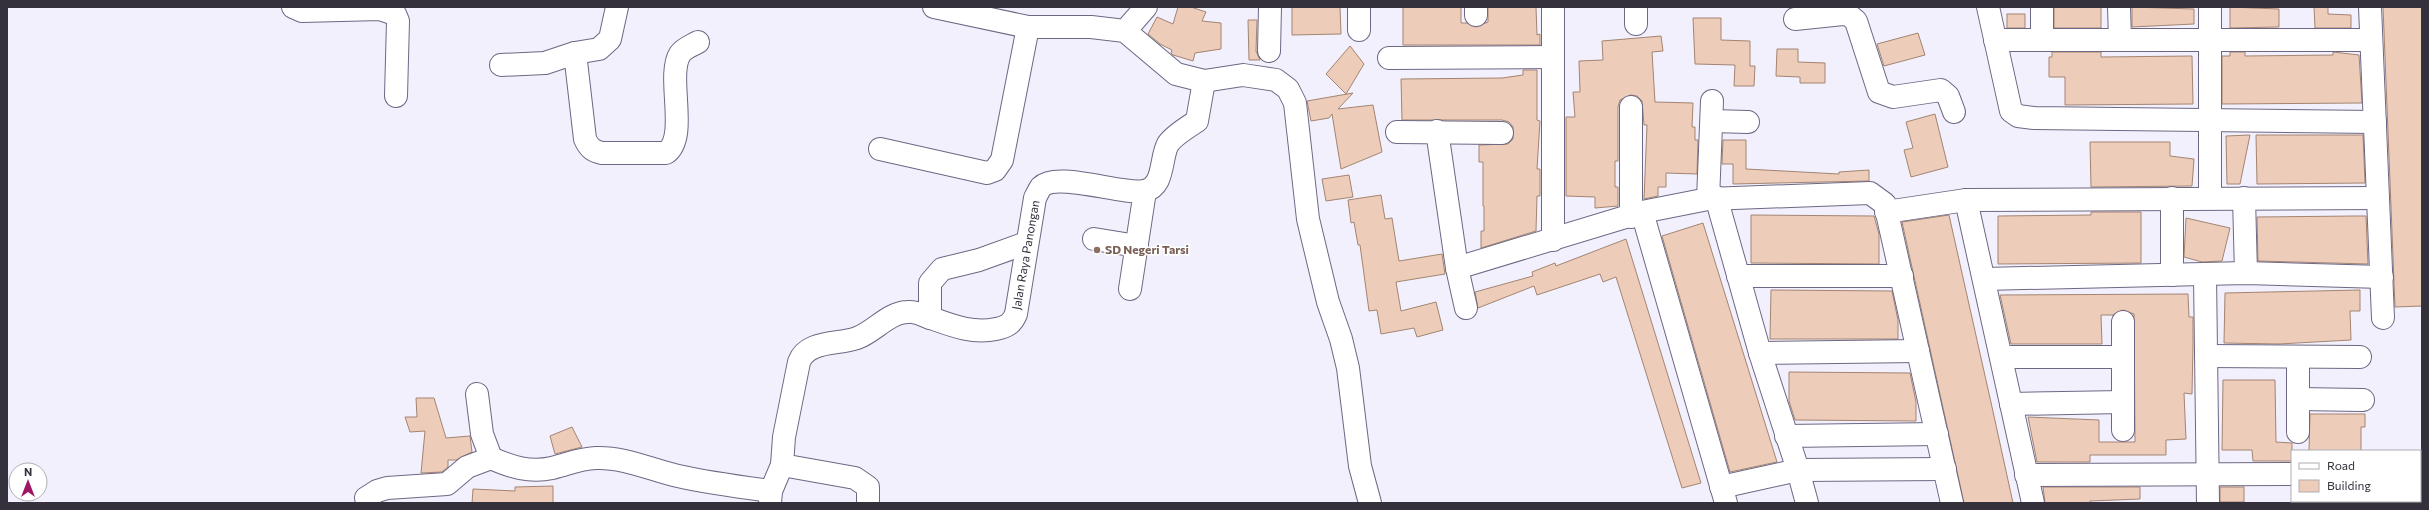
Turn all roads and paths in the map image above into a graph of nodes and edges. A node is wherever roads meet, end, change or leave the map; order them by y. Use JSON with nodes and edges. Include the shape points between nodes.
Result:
{"nodes":[{"id":1,"x":294,"y":7,"type":"edge"},
{"id":2,"x":617,"y":7,"type":"edge"},
{"id":3,"x":934,"y":7,"type":"edge"},
{"id":4,"x":1146,"y":7,"type":"edge"},
{"id":5,"x":1270,"y":7,"type":"edge"},
{"id":6,"x":1359,"y":7,"type":"edge"},
{"id":7,"x":1553,"y":7,"type":"edge"},
{"id":8,"x":1988,"y":7,"type":"edge"},
{"id":9,"x":2042,"y":7,"type":"edge"},
{"id":10,"x":2119,"y":7,"type":"edge"},
{"id":11,"x":2210,"y":7,"type":"edge"},
{"id":12,"x":2370,"y":7,"type":"edge"},
{"id":13,"x":1842,"y":11,"type":"edge"},
{"id":14,"x":1795,"y":19,"type":"dead end"},
{"id":15,"x":1028,"y":27,"type":"junction"},
{"id":16,"x":1359,"y":30,"type":"dead end"},
{"id":17,"x":1125,"y":31,"type":"junction"},
{"id":18,"x":2042,"y":39,"type":"junction"},
{"id":19,"x":1995,"y":40,"type":"junction"},
{"id":20,"x":2120,"y":40,"type":"junction"},
{"id":21,"x":2210,"y":40,"type":"junction"},
{"id":22,"x":2371,"y":40,"type":"junction"},
{"id":23,"x":698,"y":42,"type":"dead end"},
{"id":24,"x":1269,"y":51,"type":"dead end"},
{"id":25,"x":575,"y":53,"type":"junction"},
{"id":26,"x":1389,"y":58,"type":"dead end"},
{"id":27,"x":1553,"y":58,"type":"junction"},
{"id":28,"x":501,"y":65,"type":"dead end"},
{"id":29,"x":1204,"y":81,"type":"junction"},
{"id":30,"x":396,"y":96,"type":"dead end"},
{"id":31,"x":1631,"y":107,"type":"dead end"},
{"id":32,"x":1954,"y":112,"type":"dead end"},
{"id":33,"x":2210,"y":121,"type":"junction"},
{"id":34,"x":1748,"y":122,"type":"dead end"},
{"id":35,"x":2375,"y":122,"type":"junction"},
{"id":36,"x":1437,"y":131,"type":"junction"},
{"id":37,"x":1398,"y":132,"type":"dead end"},
{"id":38,"x":1502,"y":134,"type":"dead end"},
{"id":39,"x":880,"y":149,"type":"dead end"},
{"id":40,"x":1137,"y":191,"type":"junction"},
{"id":41,"x":1712,"y":198,"type":"junction"},
{"id":42,"x":2172,"y":198,"type":"junction"},
{"id":43,"x":2210,"y":198,"type":"junction"},
{"id":44,"x":2244,"y":198,"type":"junction"},
{"id":45,"x":2378,"y":198,"type":"junction"},
{"id":46,"x":1966,"y":200,"type":"junction"},
{"id":47,"x":1886,"y":212,"type":"junction"},
{"id":48,"x":1636,"y":214,"type":"junction"},
{"id":49,"x":1094,"y":239,"type":"dead end"},
{"id":50,"x":1553,"y":240,"type":"junction"},
{"id":51,"x":1026,"y":243,"type":"junction"},
{"id":52,"x":1137,"y":246,"type":"junction"},
{"id":53,"x":1457,"y":268,"type":"junction"},
{"id":54,"x":2246,"y":273,"type":"junction"},
{"id":55,"x":2172,"y":275,"type":"junction"},
{"id":56,"x":1738,"y":276,"type":"junction"},
{"id":57,"x":1902,"y":276,"type":"junction"},
{"id":58,"x":2205,"y":276,"type":"junction"},
{"id":59,"x":2382,"y":277,"type":"junction"},
{"id":60,"x":1984,"y":279,"type":"junction"},
{"id":61,"x":1130,"y":288,"type":"dead end"},
{"id":62,"x":1466,"y":308,"type":"dead end"},
{"id":63,"x":930,"y":318,"type":"junction"},
{"id":64,"x":2383,"y":318,"type":"dead end"},
{"id":65,"x":2123,"y":322,"type":"dead end"},
{"id":66,"x":1918,"y":351,"type":"junction"},
{"id":67,"x":1760,"y":353,"type":"junction"},
{"id":68,"x":2206,"y":356,"type":"junction"},
{"id":69,"x":2123,"y":357,"type":"junction"},
{"id":70,"x":2298,"y":357,"type":"junction"},
{"id":71,"x":2360,"y":357,"type":"dead end"},
{"id":72,"x":2001,"y":358,"type":"junction"},
{"id":73,"x":477,"y":394,"type":"dead end"},
{"id":74,"x":2298,"y":399,"type":"junction"},
{"id":75,"x":2363,"y":400,"type":"dead end"},
{"id":76,"x":2123,"y":402,"type":"junction"},
{"id":77,"x":2011,"y":404,"type":"junction"},
{"id":78,"x":2123,"y":430,"type":"dead end"},
{"id":79,"x":2298,"y":432,"type":"dead end"},
{"id":80,"x":1937,"y":434,"type":"junction"},
{"id":81,"x":1786,"y":436,"type":"junction"},
{"id":82,"x":491,"y":458,"type":"junction"},
{"id":83,"x":782,"y":465,"type":"junction"},
{"id":84,"x":1945,"y":469,"type":"junction"},
{"id":85,"x":1798,"y":470,"type":"junction"},
{"id":86,"x":2291,"y":474,"type":"edge"},
{"id":87,"x":2026,"y":475,"type":"junction"},
{"id":88,"x":2208,"y":476,"type":"junction"},
{"id":89,"x":1723,"y":495,"type":"edge"},
{"id":90,"x":771,"y":497,"type":"edge"},
{"id":91,"x":366,"y":498,"type":"dead end"},
{"id":92,"x":868,"y":503,"type":"edge"},
{"id":93,"x":1370,"y":503,"type":"edge"},
{"id":94,"x":1807,"y":503,"type":"edge"},
{"id":95,"x":1952,"y":503,"type":"edge"},
{"id":96,"x":2033,"y":503,"type":"edge"},
{"id":97,"x":2208,"y":503,"type":"edge"}],
"edges":[{"from":1,"to":30,"type":"street","via":[[302,11],[380,9],[394,14],[398,21]]},
{"from":2,"to":25,"type":"street","via":[[610,39],[599,48]]},
{"from":3,"to":15,"type":"street"},
{"from":4,"to":17,"type":"street"},
{"from":5,"to":24,"type":"street"},
{"from":6,"to":16,"type":"street"},
{"from":7,"to":27,"type":"street"},
{"from":8,"to":19,"type":"street"},
{"from":9,"to":18,"type":"street"},
{"from":10,"to":20,"type":"street"},
{"from":11,"to":21,"type":"street"},
{"from":12,"to":22,"type":"street"},
{"from":13,"to":14,"type":"street"},
{"from":13,"to":32,"type":"street","via":[[1856,21],[1880,92],[1893,97],[1941,90],[1948,96]]},
{"from":15,"to":17,"type":"street","via":[[1091,27]]},
{"from":15,"to":39,"type":"street","via":[[1002,160],[995,170],[987,173]]},
{"from":17,"to":29,"type":"street","via":[[1176,74]]},
{"from":18,"to":19,"type":"street"},
{"from":18,"to":20,"type":"street"},
{"from":19,"to":33,"type":"street","via":[[2014,115],[2034,118]]},
{"from":20,"to":21,"type":"street"},
{"from":21,"to":22,"type":"street"},
{"from":21,"to":33,"type":"street"},
{"from":22,"to":35,"type":"street"},
{"from":23,"to":25,"type":"street","via":[[686,48],[679,56],[676,77],[676,138],[672,149],[666,152],[602,153],[588,147]]},
{"from":25,"to":28,"type":"street","via":[[545,62]]},
{"from":26,"to":27,"type":"street"},
{"from":27,"to":50,"type":"street"},
{"from":29,"to":40,"type":"street","via":[[1197,121],[1168,144],[1157,181]]},
{"from":29,"to":93,"type":"street","via":[[1243,75],[1276,80],[1288,89],[1295,104],[1308,219],[1328,302],[1348,368],[1360,466]]},
{"from":31,"to":48,"type":"street"},
{"from":33,"to":35,"type":"street"},
{"from":33,"to":43,"type":"street"},
{"from":34,"to":41,"type":"street","via":[[1712,111]]},
{"from":35,"to":45,"type":"street"},
{"from":36,"to":37,"type":"street"},
{"from":36,"to":38,"type":"street"},
{"from":36,"to":53,"type":"street"},
{"from":40,"to":51,"type":"street","name":"Jalan Raya Panongan","via":[[1074,182],[1042,186],[1035,198]]},
{"from":40,"to":52,"type":"street"},
{"from":41,"to":47,"type":"street","via":[[1870,194],[1885,204]]},
{"from":41,"to":48,"type":"street"},
{"from":41,"to":56,"type":"street"},
{"from":42,"to":43,"type":"street"},
{"from":42,"to":46,"type":"street"},
{"from":42,"to":55,"type":"street"},
{"from":43,"to":44,"type":"street"},
{"from":44,"to":45,"type":"street"},
{"from":44,"to":54,"type":"street"},
{"from":45,"to":59,"type":"street"},
{"from":46,"to":47,"type":"street"},
{"from":46,"to":60,"type":"street"},
{"from":47,"to":57,"type":"street"},
{"from":48,"to":50,"type":"street"},
{"from":48,"to":89,"type":"street"},
{"from":49,"to":52,"type":"street"},
{"from":50,"to":53,"type":"street"},
{"from":51,"to":63,"type":"street","via":[[979,260],[942,269],[930,283]]},
{"from":51,"to":63,"type":"street","name":"Jalan Raya Panongan","via":[[1016,314],[1010,323],[988,331],[970,331]]},
{"from":52,"to":61,"type":"street"},
{"from":53,"to":62,"type":"street"},
{"from":54,"to":58,"type":"street"},
{"from":54,"to":59,"type":"street"},
{"from":55,"to":58,"type":"street"},
{"from":55,"to":60,"type":"street"},
{"from":56,"to":57,"type":"street"},
{"from":56,"to":67,"type":"street"},
{"from":57,"to":66,"type":"street"},
{"from":58,"to":68,"type":"street"},
{"from":59,"to":64,"type":"street"},
{"from":60,"to":72,"type":"street"},
{"from":63,"to":83,"type":"street","name":"Jalan Raya Panongan","via":[[913,312],[902,312],[859,338],[811,347],[805,351],[798,362],[784,437]]},
{"from":65,"to":69,"type":"street"},
{"from":66,"to":67,"type":"street"},
{"from":66,"to":80,"type":"street"},
{"from":67,"to":81,"type":"street"},
{"from":68,"to":70,"type":"street"},
{"from":68,"to":88,"type":"street"},
{"from":69,"to":72,"type":"street"},
{"from":69,"to":76,"type":"street"},
{"from":70,"to":71,"type":"street"},
{"from":70,"to":74,"type":"street"},
{"from":72,"to":77,"type":"street"},
{"from":73,"to":82,"type":"street","via":[[482,434]]},
{"from":74,"to":75,"type":"street"},
{"from":74,"to":79,"type":"street"},
{"from":76,"to":77,"type":"street"},
{"from":76,"to":78,"type":"street"},
{"from":77,"to":87,"type":"street"},
{"from":80,"to":81,"type":"street"},
{"from":80,"to":84,"type":"street"},
{"from":81,"to":85,"type":"street"},
{"from":82,"to":90,"type":"street","via":[[518,469],[532,470],[552,468],[569,461],[598,458],[628,462]]},
{"from":82,"to":91,"type":"street","via":[[468,467],[447,484],[387,488]]},
{"from":83,"to":90,"type":"street","name":"Jalan Raya Panongan"},
{"from":83,"to":92,"type":"street","via":[[855,478],[868,487]]},
{"from":84,"to":85,"type":"street"},
{"from":84,"to":95,"type":"street"},
{"from":85,"to":89,"type":"street"},
{"from":85,"to":94,"type":"street"},
{"from":86,"to":88,"type":"street"},
{"from":87,"to":88,"type":"street"},
{"from":87,"to":96,"type":"street"},
{"from":88,"to":97,"type":"street"}]}
